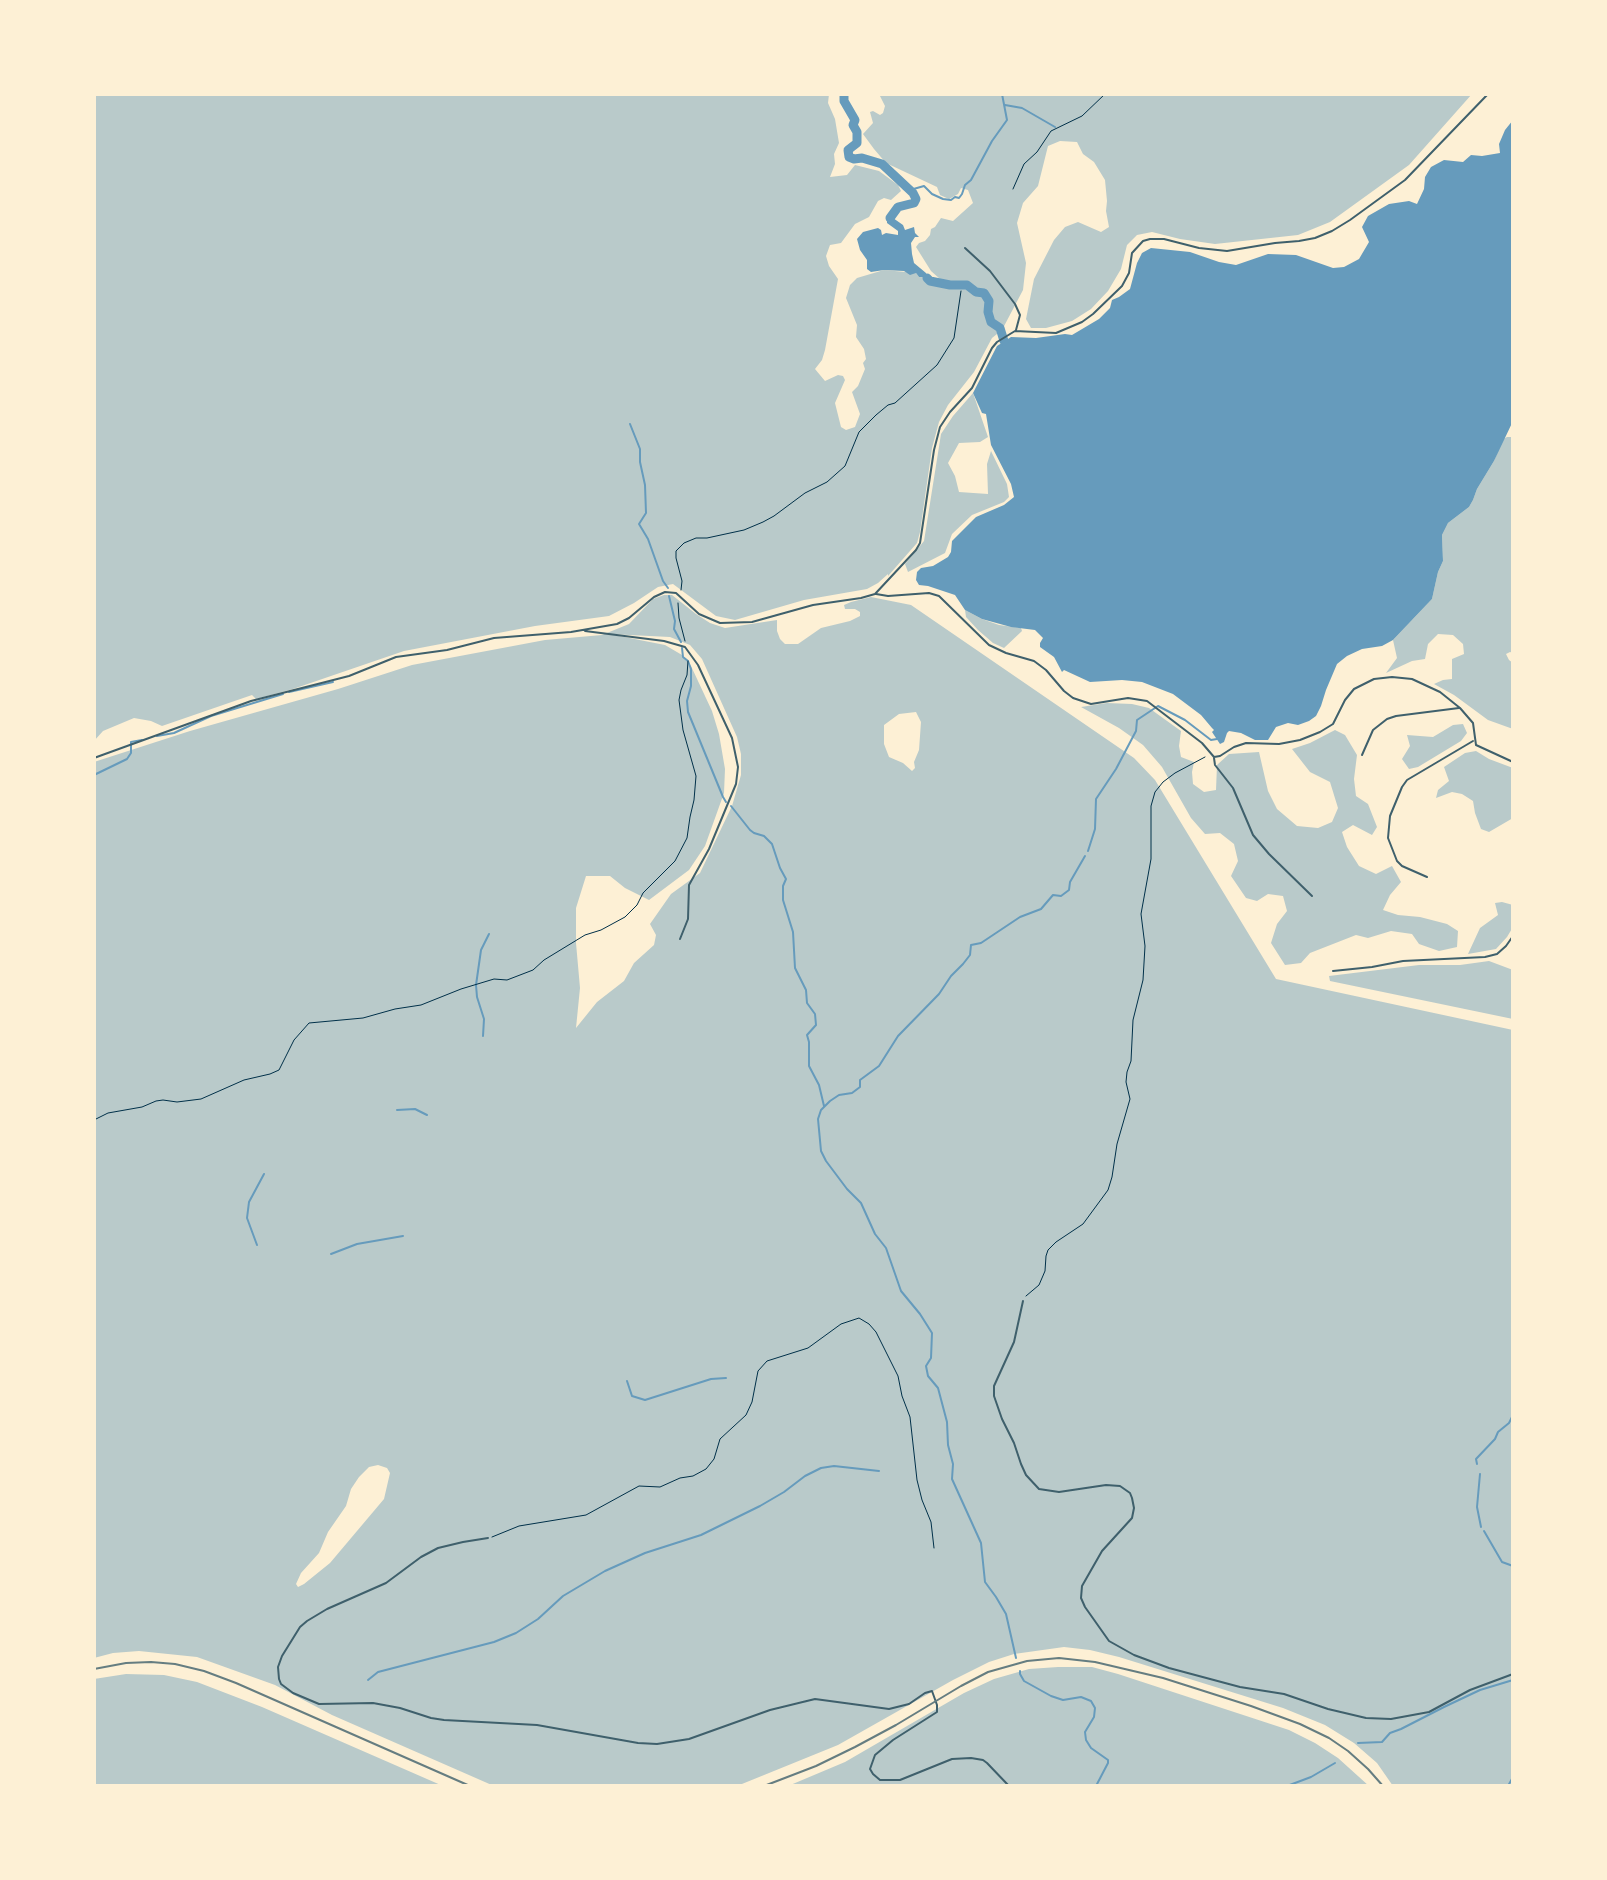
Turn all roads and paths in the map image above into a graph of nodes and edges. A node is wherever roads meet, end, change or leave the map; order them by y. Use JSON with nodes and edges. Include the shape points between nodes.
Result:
{"nodes":[{"id":1,"x":1105,"y":94,"type":"edge"},
{"id":2,"x":1488,"y":94,"type":"edge"},
{"id":3,"x":1013,"y":189,"type":"dead end"},
{"id":4,"x":965,"y":248,"type":"dead end"},
{"id":5,"x":961,"y":291,"type":"dead end"},
{"id":6,"x":1015,"y":331,"type":"junction"},
{"id":7,"x":875,"y":594,"type":"junction"},
{"id":8,"x":680,"y":596,"type":"junction"},
{"id":9,"x":579,"y":631,"type":"junction"},
{"id":10,"x":685,"y":647,"type":"junction"},
{"id":11,"x":688,"y":658,"type":"dead end"},
{"id":12,"x":1460,"y":708,"type":"junction"},
{"id":13,"x":1474,"y":741,"type":"junction"},
{"id":14,"x":1210,"y":752,"type":"junction"},
{"id":15,"x":1362,"y":755,"type":"dead end"},
{"id":16,"x":1214,"y":757,"type":"junction"},
{"id":17,"x":94,"y":758,"type":"edge"},
{"id":18,"x":1513,"y":762,"type":"edge"},
{"id":19,"x":1427,"y":877,"type":"dead end"},
{"id":20,"x":1312,"y":896,"type":"dead end"},
{"id":21,"x":1513,"y":936,"type":"edge"},
{"id":22,"x":680,"y":939,"type":"dead end"},
{"id":23,"x":1333,"y":971,"type":"dead end"},
{"id":24,"x":94,"y":1120,"type":"edge"},
{"id":25,"x":1023,"y":1301,"type":"joint"},
{"id":26,"x":488,"y":1538,"type":"joint"},
{"id":27,"x":934,"y":1548,"type":"dead end"},
{"id":28,"x":1513,"y":1674,"type":"edge"},
{"id":29,"x":1009,"y":1786,"type":"edge"}],
"edges":[{"from":1,"to":3,"type":"path","via":[[1082,116],[1051,131],[1024,164]]},
{"from":2,"to":6,"type":"street","via":[[1405,180],[1332,231],[1227,251],[1164,239],[1143,241],[1132,253],[1122,286],[1082,322],[1056,333]]},
{"from":4,"to":6,"type":"street","via":[[1015,304],[1020,315]]},
{"from":5,"to":8,"type":"path","via":[[954,338],[937,365],[859,432],[845,466],[763,522],[696,538],[676,551]]},
{"from":6,"to":7,"type":"street","via":[[992,348],[972,388],[940,427],[920,543]]},
{"from":7,"to":8,"type":"street","via":[[752,622],[720,623],[705,618]]},
{"from":7,"to":14,"type":"street","via":[[939,596],[989,645],[1034,661],[1067,695],[1091,704],[1147,701]]},
{"from":8,"to":9,"type":"street","via":[[661,593],[622,622]]},
{"from":8,"to":10,"type":"path"},
{"from":9,"to":10,"type":"street"},
{"from":9,"to":17,"type":"street","via":[[494,638],[396,657],[349,676],[251,701]]},
{"from":10,"to":22,"type":"street","via":[[732,738],[738,767],[736,784],[689,885],[688,919]]},
{"from":11,"to":24,"type":"path","via":[[679,700],[696,776],[687,838],[675,861],[625,917],[507,980],[494,979],[421,1005],[363,1018],[309,1023],[279,1070],[201,1099],[156,1101]]},
{"from":12,"to":13,"type":"street","via":[[1473,723]]},
{"from":12,"to":15,"type":"street","via":[[1387,719],[1373,730]]},
{"from":12,"to":16,"type":"street","via":[[1421,682],[1380,678],[1354,689],[1333,724],[1320,732],[1279,744],[1246,743]]},
{"from":13,"to":18,"type":"street"},
{"from":13,"to":19,"type":"street","via":[[1407,780],[1390,816],[1388,838],[1397,861]]},
{"from":14,"to":16,"type":"street"},
{"from":14,"to":25,"type":"path","via":[[1163,782],[1151,806],[1151,859],[1141,914],[1143,980],[1126,1082],[1130,1099],[1108,1190],[1083,1224],[1048,1250],[1039,1285]]},
{"from":16,"to":20,"type":"street","via":[[1253,835]]},
{"from":21,"to":23,"type":"street","via":[[1497,954],[1485,957]]},
{"from":25,"to":28,"type":"street","via":[[994,1396],[1026,1475],[1039,1489],[1120,1486],[1132,1498],[1132,1518],[1102,1551],[1082,1586],[1085,1607],[1109,1641],[1169,1668],[1366,1718],[1429,1712]]},
{"from":26,"to":27,"type":"path","via":[[519,1526],[586,1515],[639,1486],[660,1487],[706,1469],[720,1439],[746,1415],[758,1371],[767,1361],[808,1348],[859,1318],[876,1332],[898,1376]]},
{"from":26,"to":29,"type":"street","via":[[438,1548],[386,1583],[307,1621],[282,1656],[281,1684],[319,1704],[373,1703],[444,1720],[537,1725],[657,1744],[815,1699],[889,1709],[932,1691],[937,1712],[875,1755],[873,1774],[880,1780],[900,1780],[952,1759],[971,1758],[983,1760]]}]}
